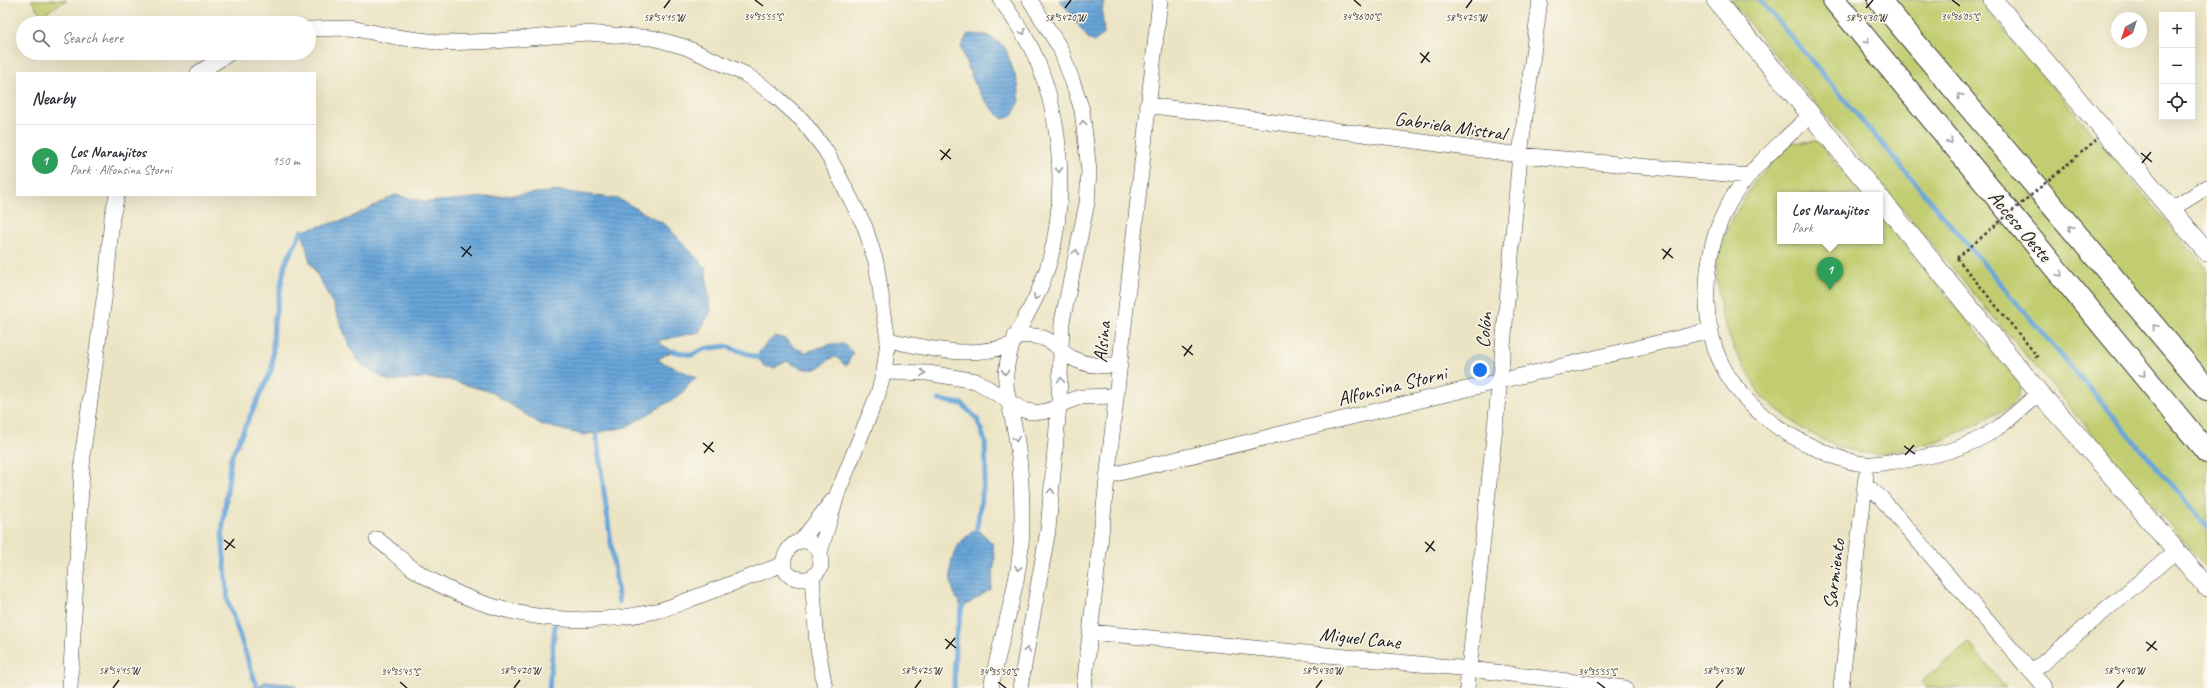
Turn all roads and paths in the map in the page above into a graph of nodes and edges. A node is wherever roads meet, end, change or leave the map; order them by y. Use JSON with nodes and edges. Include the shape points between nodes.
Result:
{"nodes":[{"id":1,"x":1001,"y":0,"type":"edge"},
{"id":2,"x":1030,"y":0,"type":"edge"},
{"id":3,"x":1160,"y":0,"type":"edge"},
{"id":4,"x":1540,"y":0,"type":"edge"},
{"id":5,"x":1716,"y":0,"type":"edge"},
{"id":6,"x":1834,"y":0,"type":"edge"},
{"id":7,"x":1878,"y":0,"type":"edge"},
{"id":8,"x":1993,"y":0,"type":"edge"},
{"id":9,"x":316,"y":29,"type":"edge"},
{"id":10,"x":219,"y":60,"type":"edge"},
{"id":11,"x":200,"y":72,"type":"edge"},
{"id":12,"x":1147,"y":105,"type":"junction"},
{"id":13,"x":1812,"y":115,"type":"junction"},
{"id":14,"x":2096,"y":140,"type":"dead end"},
{"id":15,"x":1520,"y":156,"type":"junction"},
{"id":16,"x":1748,"y":176,"type":"junction"},
{"id":17,"x":2207,"y":187,"type":"edge"},
{"id":18,"x":1875,"y":192,"type":"edge"},
{"id":19,"x":117,"y":196,"type":"edge"},
{"id":20,"x":1883,"y":202,"type":"edge"},
{"id":21,"x":2172,"y":209,"type":"junction"},
{"id":22,"x":2207,"y":252,"type":"edge"},
{"id":23,"x":1711,"y":330,"type":"junction"},
{"id":24,"x":888,"y":340,"type":"junction"},
{"id":25,"x":1014,"y":340,"type":"junction"},
{"id":26,"x":1062,"y":353,"type":"junction"},
{"id":27,"x":1119,"y":366,"type":"junction"},
{"id":28,"x":2021,"y":371,"type":"junction"},
{"id":29,"x":884,"y":372,"type":"junction"},
{"id":30,"x":1500,"y":380,"type":"junction"},
{"id":31,"x":2207,"y":389,"type":"edge"},
{"id":32,"x":2039,"y":393,"type":"junction"},
{"id":33,"x":1115,"y":396,"type":"junction"},
{"id":34,"x":1007,"y":401,"type":"junction"},
{"id":35,"x":1059,"y":405,"type":"junction"},
{"id":36,"x":2207,"y":452,"type":"edge"},
{"id":37,"x":1866,"y":464,"type":"junction"},
{"id":38,"x":1107,"y":476,"type":"junction"},
{"id":39,"x":1865,"y":484,"type":"junction"},
{"id":40,"x":838,"y":492,"type":"junction"},
{"id":41,"x":377,"y":539,"type":"dead end"},
{"id":42,"x":801,"y":541,"type":"junction"},
{"id":43,"x":2176,"y":551,"type":"junction"},
{"id":44,"x":820,"y":552,"type":"junction"},
{"id":45,"x":784,"y":564,"type":"junction"},
{"id":46,"x":812,"y":577,"type":"junction"},
{"id":47,"x":2207,"y":587,"type":"edge"},
{"id":48,"x":1090,"y":632,"type":"junction"},
{"id":49,"x":1470,"y":669,"type":"junction"},
{"id":50,"x":2032,"y":672,"type":"junction"},
{"id":51,"x":70,"y":688,"type":"edge"},
{"id":52,"x":825,"y":688,"type":"edge"},
{"id":53,"x":991,"y":688,"type":"edge"},
{"id":54,"x":1020,"y":688,"type":"edge"},
{"id":55,"x":1084,"y":688,"type":"edge"},
{"id":56,"x":1467,"y":688,"type":"edge"},
{"id":57,"x":1625,"y":688,"type":"edge"},
{"id":58,"x":1841,"y":688,"type":"edge"},
{"id":59,"x":2045,"y":688,"type":"edge"}],
"edges":[{"from":1,"to":25,"type":"street","one_way":true,"via":[[1022,30],[1040,68],[1053,112],[1060,183],[1058,218],[1048,266],[1041,288]]},
{"from":26,"to":2,"type":"street","one_way":true,"via":[[1062,322],[1087,203],[1089,171],[1082,110],[1072,80],[1060,48]]},
{"from":3,"to":12,"type":"street","name":"Alsina"},
{"from":4,"to":15,"type":"street","name":"Colón"},
{"from":5,"to":13,"type":"street"},
{"from":6,"to":36,"type":"highway","name":"Acceso Oeste","one_way":true},
{"from":31,"to":7,"type":"highway","name":"Acceso Oeste","one_way":true},
{"from":8,"to":21,"type":"street"},
{"from":9,"to":24,"type":"street","via":[[351,28],[444,43],[586,33],[653,38],[685,47],[745,74],[772,93],[802,120],[826,152],[850,195],[865,227],[876,262]]},
{"from":10,"to":11,"type":"street"},
{"from":12,"to":15,"type":"street","name":"Gabriela Mistral"},
{"from":12,"to":27,"type":"street","name":"Alsina"},
{"from":13,"to":16,"type":"street"},
{"from":13,"to":18,"type":"street"},
{"from":14,"to":28,"type":"path","bridge":true,"via":[[1957,258],[2038,356]]},
{"from":15,"to":16,"type":"street","name":"Gabriela Mistral"},
{"from":15,"to":30,"type":"street","name":"Colón"},
{"from":16,"to":23,"type":"street","via":[[1728,205],[1709,255],[1706,287]]},
{"from":17,"to":21,"type":"street"},
{"from":19,"to":51,"type":"street","via":[[83,451]]},
{"from":20,"to":28,"type":"street"},
{"from":21,"to":22,"type":"street"},
{"from":23,"to":30,"type":"street","name":"Alfonsina Storni"},
{"from":23,"to":37,"type":"street","via":[[1727,373],[1751,406],[1793,438],[1832,456]]},
{"from":24,"to":25,"type":"street","via":[[942,351],[978,353]]},
{"from":24,"to":29,"type":"street"},
{"from":25,"to":26,"type":"street","via":[[1029,334],[1042,337],[1053,343]]},
{"from":25,"to":34,"type":"street","one_way":true,"via":[[1006,363]]},
{"from":26,"to":27,"type":"street","via":[[1077,361],[1094,365]]},
{"from":35,"to":26,"type":"street","one_way":true},
{"from":27,"to":33,"type":"street","name":"Alsina"},
{"from":28,"to":32,"type":"street"},
{"from":29,"to":34,"type":"street","one_way":true,"via":[[928,373],[970,379],[991,389]]},
{"from":29,"to":40,"type":"street","via":[[878,394]]},
{"from":30,"to":38,"type":"street","name":"Alfonsina Storni"},
{"from":30,"to":49,"type":"street","name":"Colón"},
{"from":32,"to":37,"type":"street","via":[[1996,429],[1971,443],[1907,460]]},
{"from":32,"to":43,"type":"street"},
{"from":33,"to":35,"type":"street","via":[[1080,397]]},
{"from":33,"to":38,"type":"street","name":"Alsina"},
{"from":34,"to":35,"type":"street","via":[[1023,410],[1043,413]]},
{"from":34,"to":53,"type":"street","one_way":true,"via":[[1015,431],[1022,480],[1021,554]]},
{"from":54,"to":35,"type":"street","one_way":true,"via":[[1048,530]]},
{"from":37,"to":39,"type":"street","name":"Sarmiento"},
{"from":38,"to":48,"type":"street","name":"Alsina"},
{"from":39,"to":50,"type":"street","via":[[1882,498]]},
{"from":39,"to":58,"type":"street","name":"Sarmiento"},
{"from":40,"to":42,"type":"street"},
{"from":40,"to":44,"type":"street"},
{"from":41,"to":45,"type":"street","via":[[412,568],[461,594],[519,614],[561,619],[625,617],[657,611]]},
{"from":42,"to":44,"type":"street","via":[[812,544]]},
{"from":42,"to":45,"type":"street","via":[[787,549]]},
{"from":43,"to":47,"type":"street"},
{"from":43,"to":50,"type":"street"},
{"from":44,"to":46,"type":"street","via":[[821,566]]},
{"from":45,"to":46,"type":"street","via":[[791,576],[806,580]]},
{"from":46,"to":52,"type":"street","via":[[817,643]]},
{"from":48,"to":49,"type":"street","name":"Miguel Cane"},
{"from":48,"to":55,"type":"street","name":"Alsina"},
{"from":49,"to":56,"type":"street","name":"Colón"},
{"from":49,"to":57,"type":"street","name":"Miguel Cane"},
{"from":50,"to":59,"type":"street"}]}
